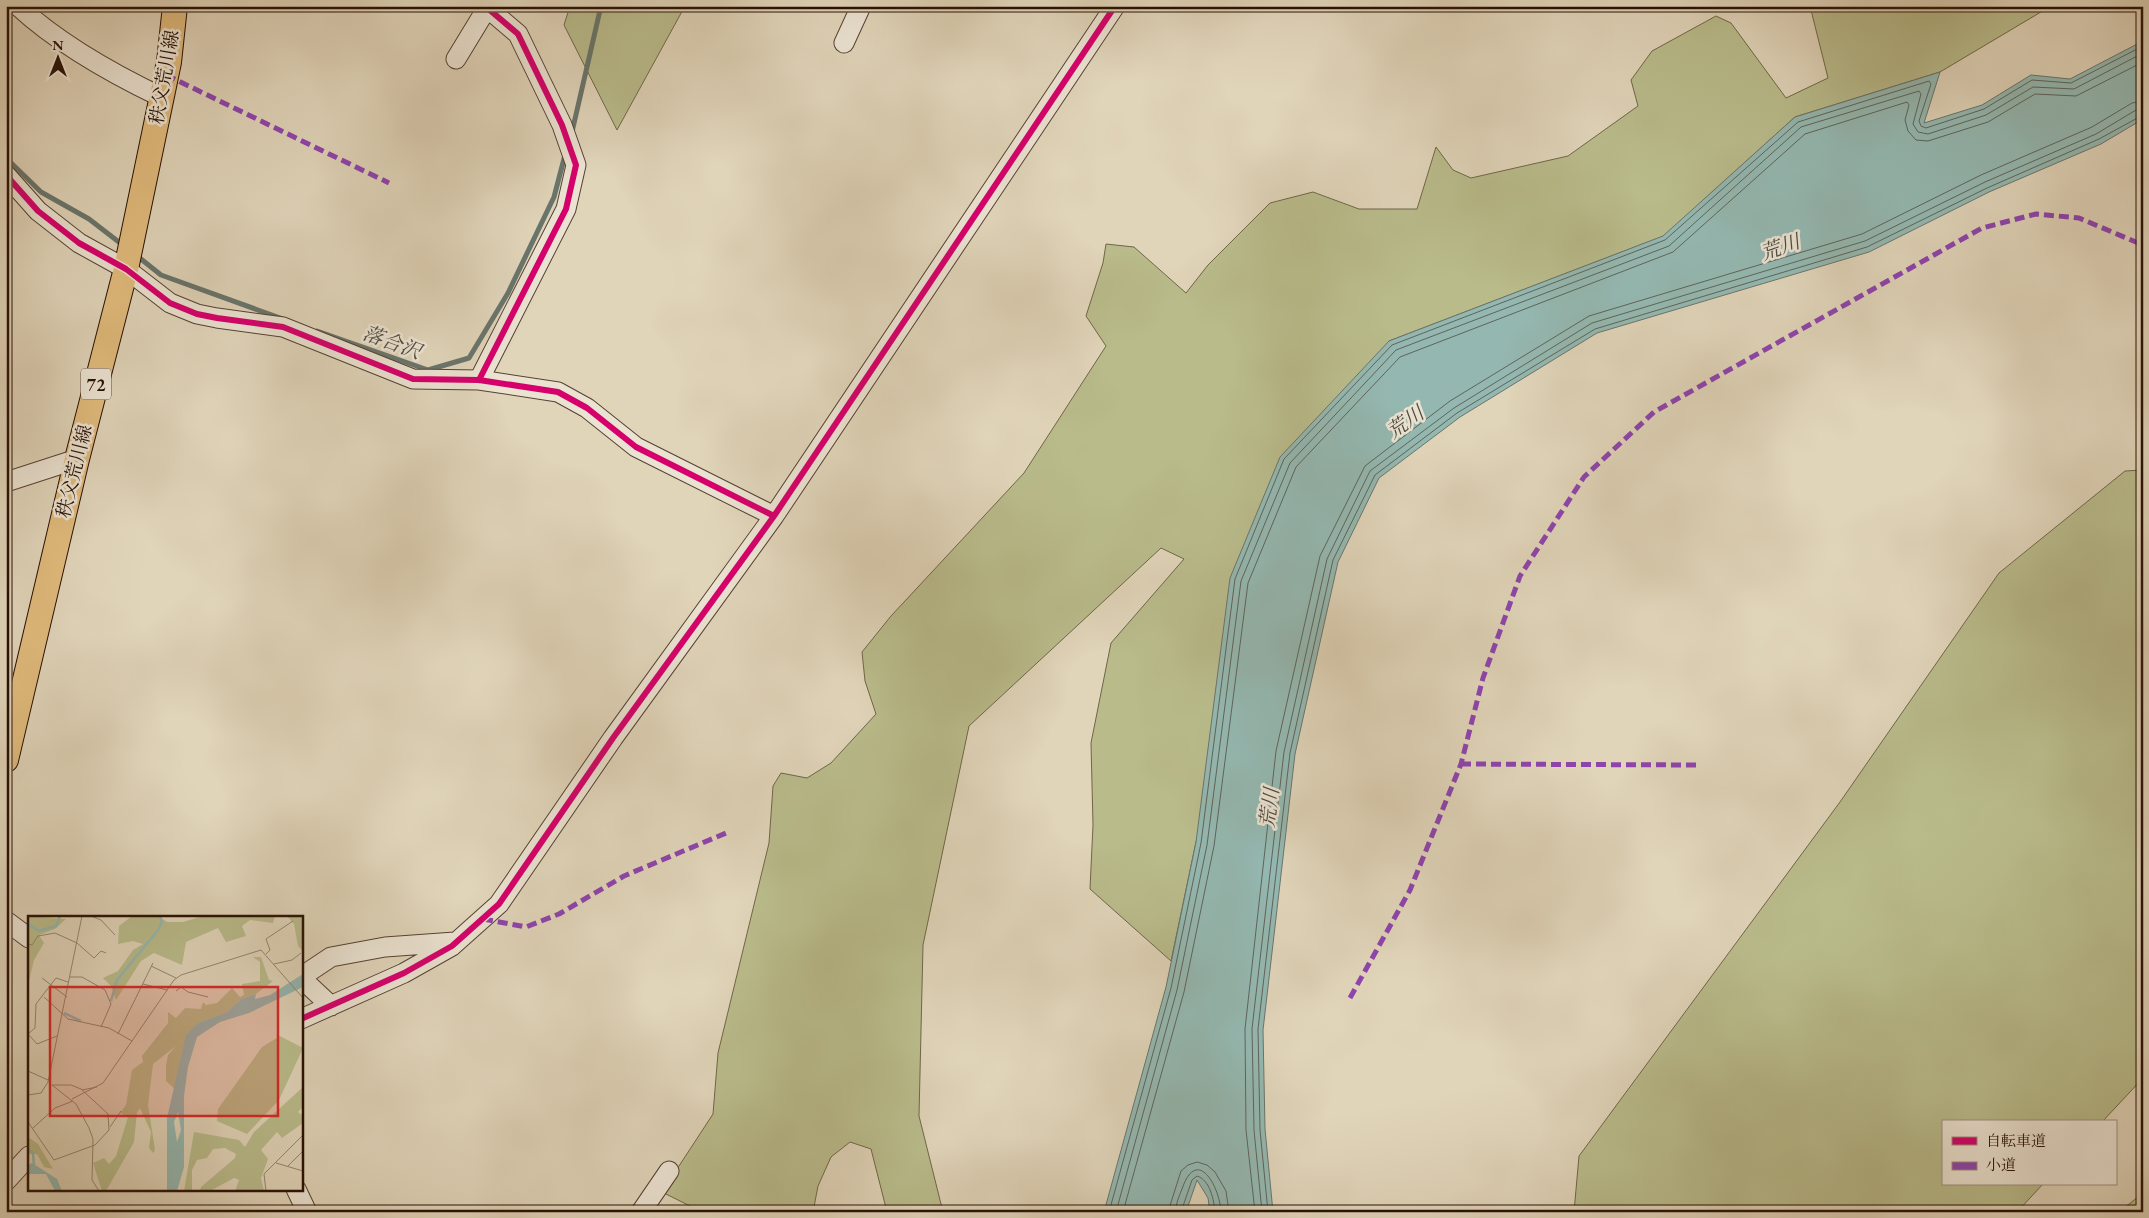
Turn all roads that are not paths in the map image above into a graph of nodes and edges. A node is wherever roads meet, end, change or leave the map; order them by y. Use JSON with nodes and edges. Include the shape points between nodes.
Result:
{"nodes":[{"id":1,"x":18,"y":6,"type":"edge"},
{"id":2,"x":175,"y":6,"type":"edge"},
{"id":3,"x":861,"y":6,"type":"edge"},
{"id":4,"x":1114,"y":6,"type":"edge"},
{"id":5,"x":486,"y":7,"type":"edge"},
{"id":6,"x":844,"y":43,"type":"dead end"},
{"id":7,"x":456,"y":59,"type":"dead end"},
{"id":8,"x":162,"y":97,"type":"junction"},
{"id":9,"x":6,"y":175,"type":"edge"},
{"id":10,"x":126,"y":269,"type":"junction"},
{"id":11,"x":479,"y":380,"type":"junction"},
{"id":12,"x":77,"y":459,"type":"junction"},
{"id":13,"x":6,"y":482,"type":"edge"},
{"id":14,"x":774,"y":516,"type":"junction"},
{"id":15,"x":6,"y":760,"type":"edge"},
{"id":16,"x":457,"y":942,"type":"junction"},
{"id":17,"x":302,"y":977,"type":"edge"},
{"id":18,"x":302,"y":979,"type":"edge"},
{"id":19,"x":331,"y":1006,"type":"junction"},
{"id":20,"x":302,"y":1020,"type":"edge"},
{"id":21,"x":28,"y":1157,"type":"edge"},
{"id":22,"x":670,"y":1171,"type":"dead end"},
{"id":23,"x":6,"y":1181,"type":"edge"},
{"id":24,"x":296,"y":1190,"type":"edge"},
{"id":25,"x":307,"y":1212,"type":"edge"},
{"id":26,"x":641,"y":1212,"type":"edge"}],
"edges":[{"from":1,"to":8,"type":"street","via":[[42,28],[132,83]]},
{"from":2,"to":8,"type":"main road","name":"秩父荒川線","number":"72"},
{"from":3,"to":6,"type":"street"},
{"from":4,"to":14,"type":"street"},
{"from":5,"to":7,"type":"street"},
{"from":5,"to":11,"type":"street","via":[[518,34],[562,125],[576,165],[566,209]]},
{"from":8,"to":10,"type":"main road","name":"秩父荒川線","number":"72"},
{"from":9,"to":10,"type":"street","via":[[45,216],[79,243]]},
{"from":10,"to":11,"type":"street","via":[[170,303],[197,314],[283,327],[413,379]]},
{"from":10,"to":12,"type":"main road","name":"秩父荒川線","number":"72"},
{"from":11,"to":14,"type":"street","via":[[558,392],[587,408],[636,446]]},
{"from":12,"to":13,"type":"street"},
{"from":12,"to":15,"type":"main road","name":"秩父荒川線","number":"72"},
{"from":14,"to":16,"type":"street","via":[[613,738],[499,904]]},
{"from":16,"to":17,"type":"street","via":[[385,947],[331,957]]},
{"from":16,"to":19,"type":"street","via":[[404,973]]},
{"from":18,"to":19,"type":"street"},
{"from":19,"to":20,"type":"street"},
{"from":21,"to":23,"type":"street"},
{"from":22,"to":26,"type":"street"},
{"from":24,"to":25,"type":"street"}]}
